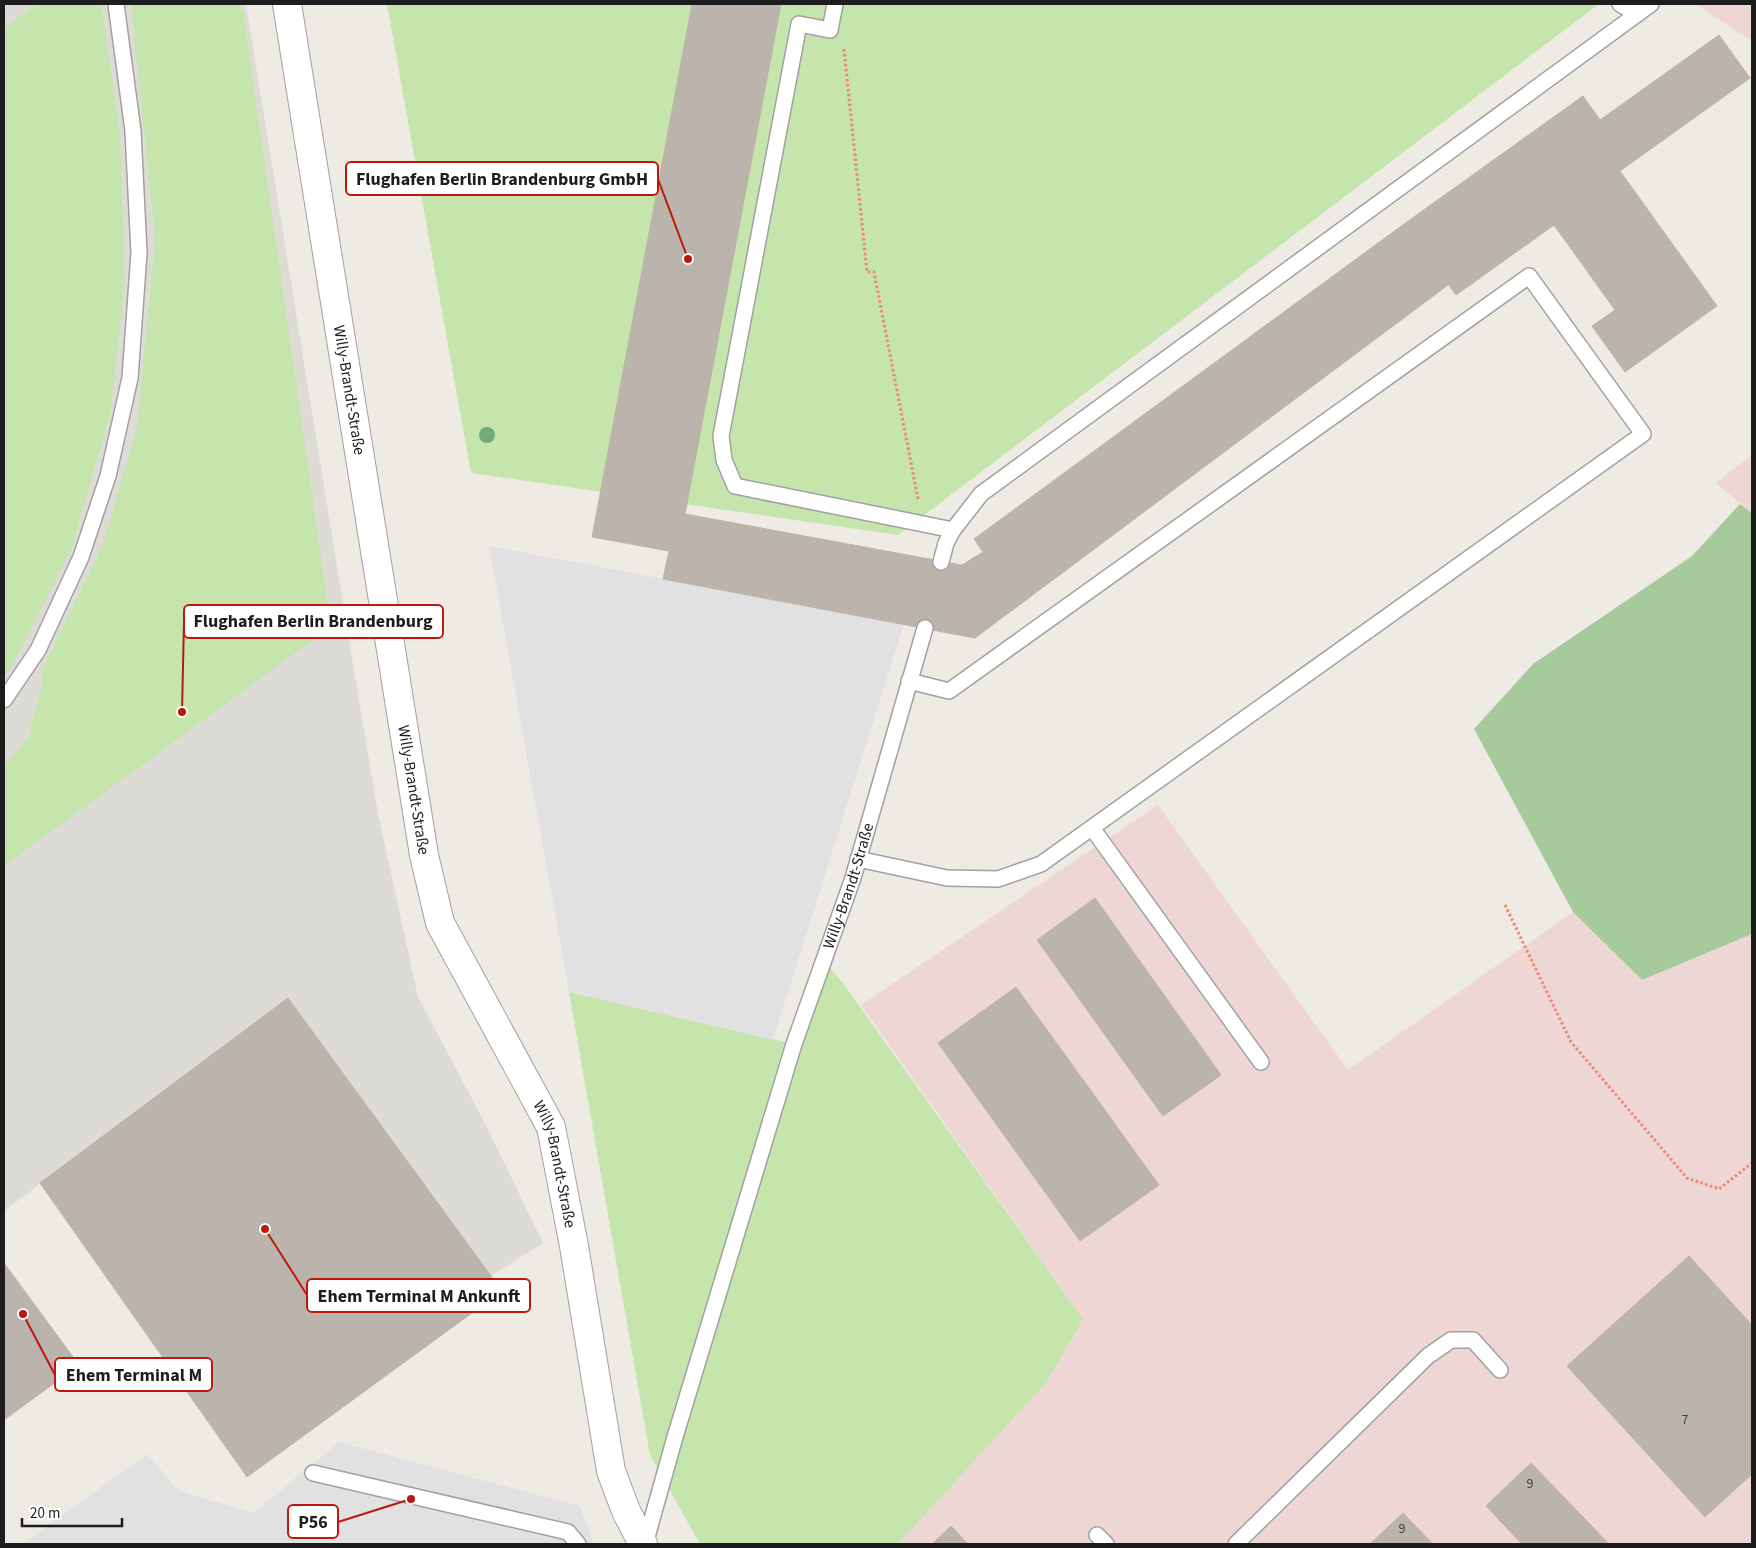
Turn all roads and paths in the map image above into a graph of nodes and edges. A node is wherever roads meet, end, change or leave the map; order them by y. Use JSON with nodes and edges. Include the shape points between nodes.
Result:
{"nodes":[{"id":1,"x":116,"y":4,"type":"edge"},
{"id":2,"x":287,"y":4,"type":"edge"},
{"id":3,"x":835,"y":4,"type":"edge"},
{"id":4,"x":1620,"y":4,"type":"edge"},
{"id":5,"x":1651,"y":4,"type":"edge"},
{"id":6,"x":1637,"y":14,"type":"junction"},
{"id":7,"x":830,"y":30,"type":"junction"},
{"id":8,"x":923,"y":524,"type":"junction"},
{"id":9,"x":953,"y":530,"type":"junction"},
{"id":10,"x":941,"y":562,"type":"dead end"},
{"id":11,"x":925,"y":628,"type":"dead end"},
{"id":12,"x":909,"y":681,"type":"junction"},
{"id":13,"x":4,"y":700,"type":"edge"},
{"id":14,"x":1092,"y":828,"type":"junction"},
{"id":15,"x":858,"y":859,"type":"junction"},
{"id":16,"x":1505,"y":905,"type":"dead end"},
{"id":17,"x":1260,"y":1062,"type":"dead end"},
{"id":18,"x":1752,"y":1163,"type":"edge"},
{"id":19,"x":1500,"y":1370,"type":"dead end"},
{"id":20,"x":314,"y":1473,"type":"dead end"},
{"id":21,"x":578,"y":1544,"type":"edge"},
{"id":22,"x":644,"y":1544,"type":"edge"},
{"id":23,"x":1236,"y":1544,"type":"edge"}],
"edges":[{"from":1,"to":13,"type":"lane","via":[[133,131],[139,253],[130,378],[108,476],[81,557],[38,650]]},
{"from":2,"to":22,"type":"street","name":"Willy-Brandt-Straße","via":[[424,855],[440,923],[551,1127],[611,1471],[626,1511]]},
{"from":3,"to":7,"type":"lane"},
{"from":4,"to":6,"type":"lane"},
{"from":5,"to":6,"type":"lane"},
{"from":6,"to":9,"type":"lane","via":[[981,494]]},
{"from":7,"to":8,"type":"path","via":[[843,41],[867,272],[874,272]]},
{"from":7,"to":8,"type":"lane","via":[[799,24],[721,436],[724,460],[735,486]]},
{"from":8,"to":9,"type":"lane"},
{"from":9,"to":10,"type":"lane"},
{"from":11,"to":12,"type":"lane","name":"Willy-Brandt-Straße"},
{"from":12,"to":14,"type":"lane","via":[[949,691],[1529,276],[1642,434]]},
{"from":12,"to":15,"type":"lane","name":"Willy-Brandt-Straße"},
{"from":14,"to":15,"type":"lane","via":[[1041,864],[998,879],[947,878]]},
{"from":14,"to":17,"type":"lane"},
{"from":15,"to":22,"type":"lane","name":"Willy-Brandt-Straße","via":[[794,1044]]},
{"from":16,"to":18,"type":"path","via":[[1570,1042],[1687,1178],[1719,1189]]},
{"from":19,"to":23,"type":"lane","via":[[1473,1340],[1451,1340],[1428,1356]]},
{"from":20,"to":21,"type":"lane","via":[[568,1532]]}]}
